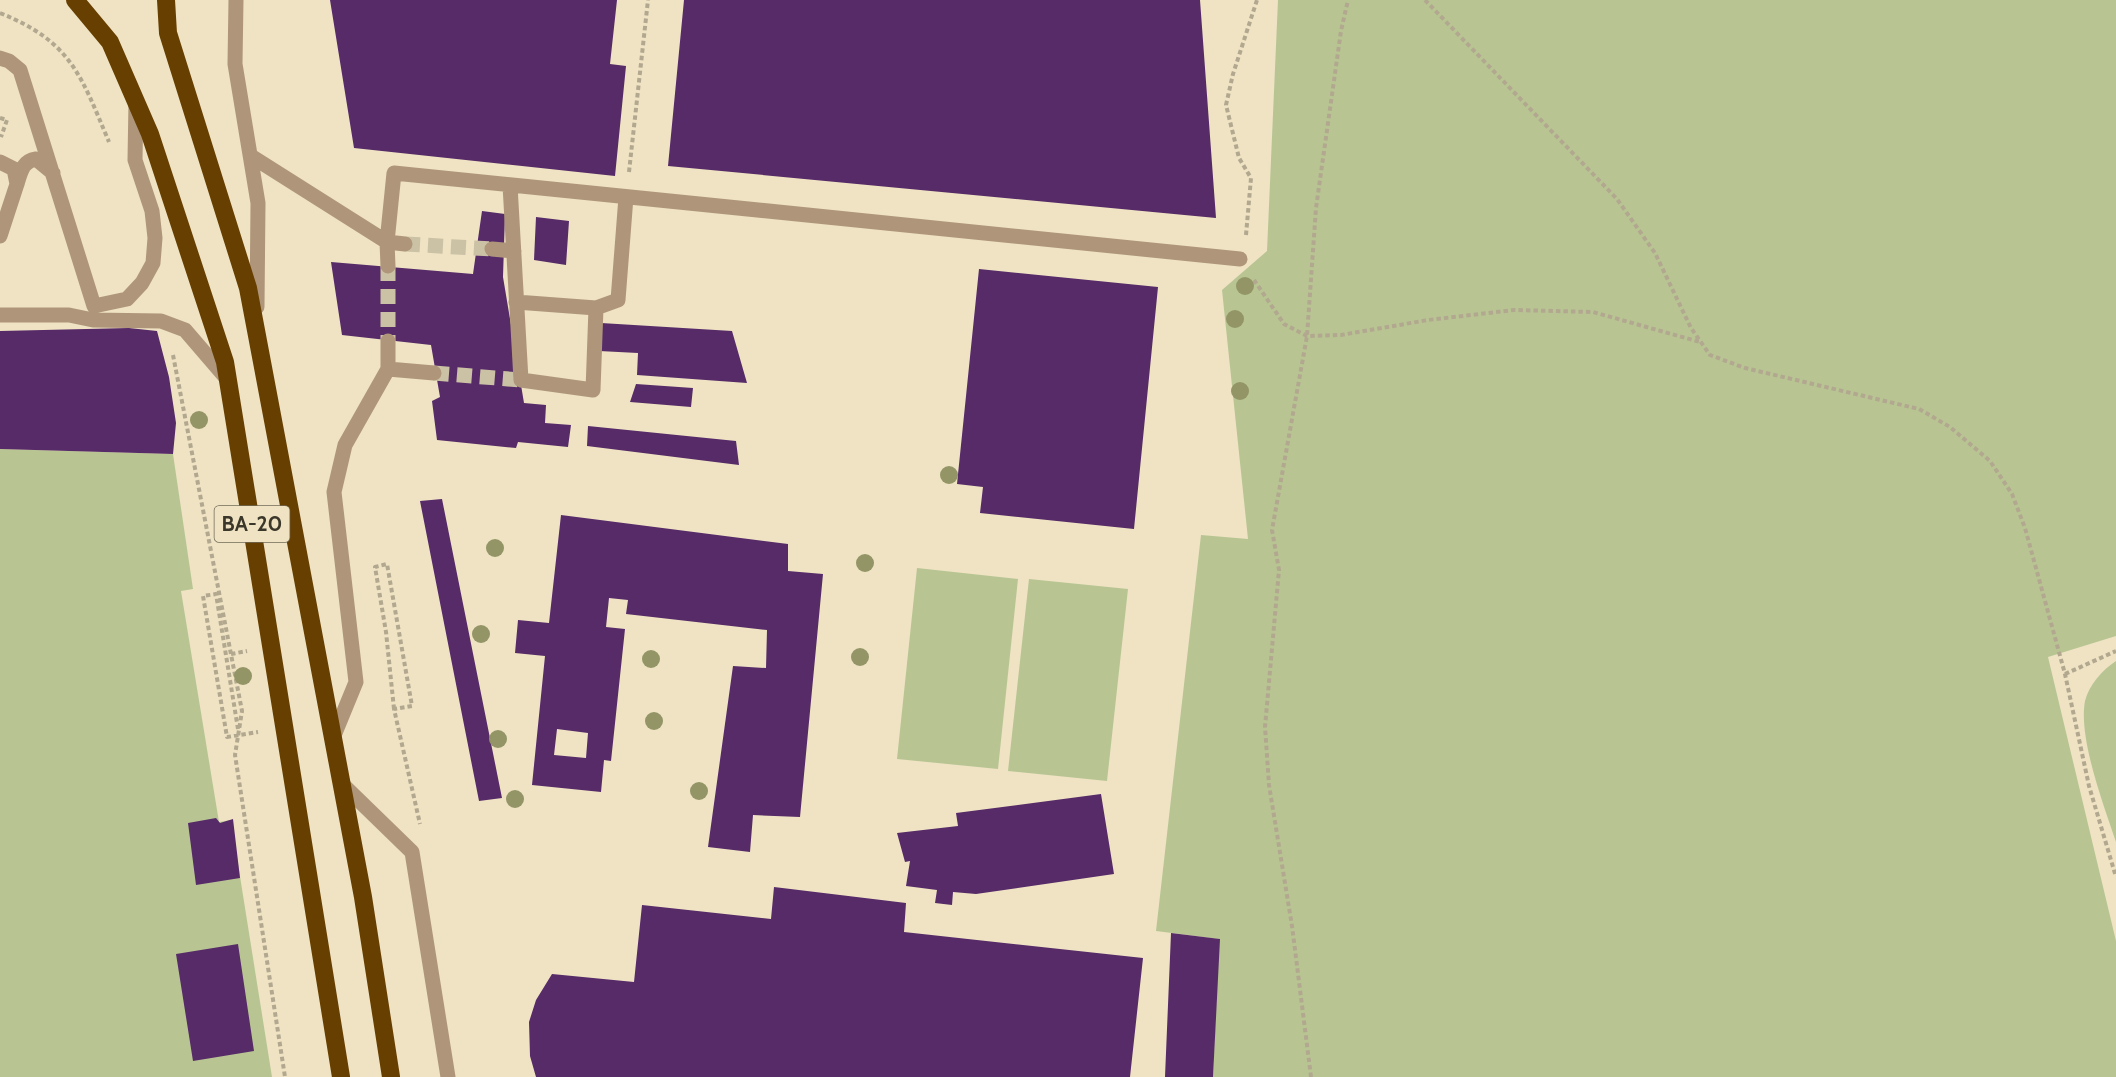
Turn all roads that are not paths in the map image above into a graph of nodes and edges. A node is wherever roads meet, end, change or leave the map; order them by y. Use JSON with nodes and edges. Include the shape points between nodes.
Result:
{"nodes":[{"id":1,"x":75,"y":0,"type":"edge"},
{"id":2,"x":166,"y":0,"type":"edge"},
{"id":3,"x":236,"y":0,"type":"edge"},
{"id":4,"x":0,"y":58,"type":"edge"},
{"id":5,"x":136,"y":102,"type":"junction"},
{"id":6,"x":250,"y":156,"type":"junction"},
{"id":7,"x":0,"y":162,"type":"edge"},
{"id":8,"x":53,"y":173,"type":"junction"},
{"id":9,"x":17,"y":184,"type":"junction"},
{"id":10,"x":510,"y":185,"type":"junction"},
{"id":11,"x":626,"y":196,"type":"junction"},
{"id":12,"x":0,"y":236,"type":"edge"},
{"id":13,"x":387,"y":242,"type":"junction"},
{"id":14,"x":405,"y":244,"type":"tunnel mouth"},
{"id":15,"x":492,"y":249,"type":"tunnel mouth"},
{"id":16,"x":514,"y":251,"type":"junction"},
{"id":17,"x":1240,"y":259,"type":"road end"},
{"id":18,"x":388,"y":266,"type":"tunnel mouth"},
{"id":19,"x":516,"y":302,"type":"junction"},
{"id":20,"x":94,"y":306,"type":"junction"},
{"id":21,"x":596,"y":308,"type":"junction"},
{"id":22,"x":0,"y":315,"type":"edge"},
{"id":23,"x":69,"y":315,"type":"junction"},
{"id":24,"x":257,"y":340,"type":"junction"},
{"id":25,"x":388,"y":341,"type":"tunnel mouth"},
{"id":26,"x":388,"y":369,"type":"junction"},
{"id":27,"x":434,"y":373,"type":"tunnel mouth"},
{"id":28,"x":228,"y":380,"type":"junction"},
{"id":29,"x":333,"y":738,"type":"junction"},
{"id":30,"x":341,"y":783,"type":"junction"},
{"id":31,"x":341,"y":1077,"type":"edge"},
{"id":32,"x":391,"y":1077,"type":"edge"},
{"id":33,"x":448,"y":1077,"type":"edge"}],
"edges":[{"from":1,"to":5,"type":"highway","number":"BA-20","via":[[110,42]]},
{"from":2,"to":24,"type":"highway","number":"BA-20","via":[[168,33],[248,288]]},
{"from":3,"to":6,"type":"lane","via":[[236,64]]},
{"from":4,"to":8,"type":"lane","via":[[20,70]]},
{"from":5,"to":20,"type":"lane","via":[[135,160],[152,211],[153,263],[127,299]]},
{"from":5,"to":28,"type":"highway","number":"BA-20","via":[[150,134]]},
{"from":6,"to":13,"type":"lane"},
{"from":6,"to":24,"type":"lane","via":[[258,203]]},
{"from":7,"to":9,"type":"lane","via":[[14,169]]},
{"from":8,"to":9,"type":"lane","via":[[36,159],[28,160]]},
{"from":8,"to":20,"type":"lane"},
{"from":9,"to":12,"type":"lane"},
{"from":10,"to":11,"type":"lane"},
{"from":10,"to":13,"type":"lane","via":[[394,173]]},
{"from":10,"to":16,"type":"lane"},
{"from":11,"to":17,"type":"lane"},
{"from":11,"to":21,"type":"lane","via":[[618,300]]},
{"from":13,"to":14,"type":"lane"},
{"from":13,"to":18,"type":"lane"},
{"from":15,"to":16,"type":"lane"},
{"from":16,"to":19,"type":"lane"},
{"from":19,"to":21,"type":"lane"},
{"from":19,"to":21,"type":"lane","via":[[521,380],[593,390]]},
{"from":20,"to":23,"type":"lane"},
{"from":22,"to":23,"type":"lane"},
{"from":23,"to":28,"type":"lane","via":[[93,320],[161,321],[185,330]]},
{"from":24,"to":29,"type":"highway","number":"BA-20"},
{"from":25,"to":26,"type":"lane"},
{"from":26,"to":27,"type":"lane"},
{"from":26,"to":29,"type":"lane","via":[[345,446],[334,492],[356,682]]},
{"from":28,"to":31,"type":"highway","number":"BA-20"},
{"from":29,"to":30,"type":"highway","number":"BA-20"},
{"from":30,"to":32,"type":"highway","number":"BA-20"},
{"from":30,"to":33,"type":"lane","via":[[412,852]]}]}
